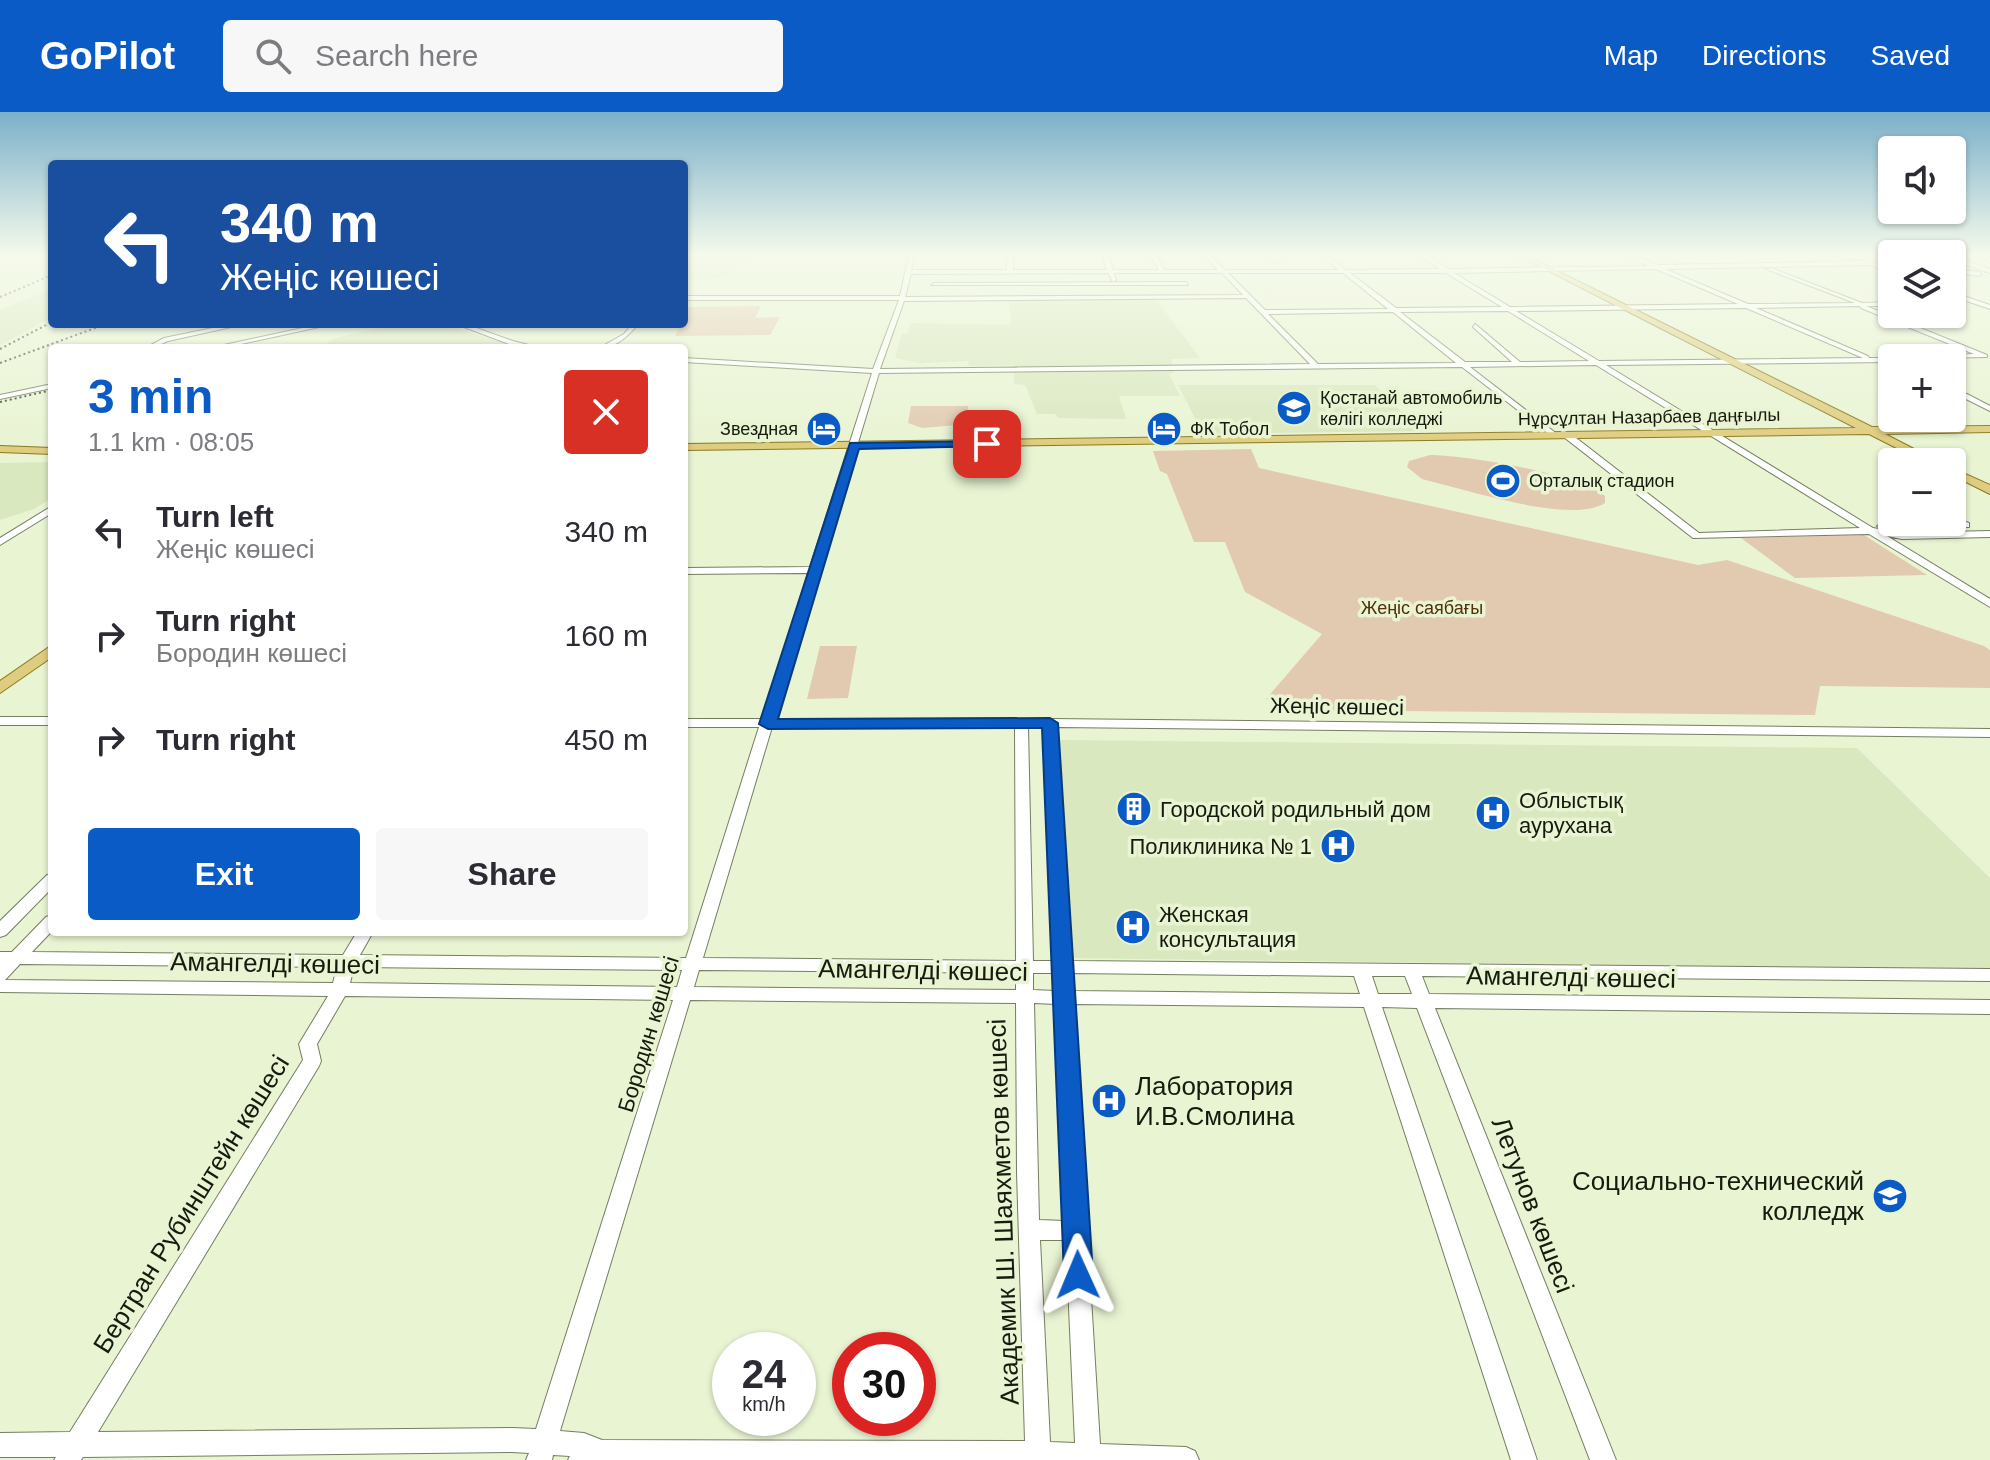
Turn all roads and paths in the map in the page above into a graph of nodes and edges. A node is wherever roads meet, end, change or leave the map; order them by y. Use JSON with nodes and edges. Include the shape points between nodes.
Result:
{"nodes":[{"id":1,"x":895,"y":318,"type":"edge"},
{"id":2,"x":1267,"y":318,"type":"edge"},
{"id":3,"x":1402,"y":318,"type":"edge"},
{"id":4,"x":1523,"y":318,"type":"edge"},
{"id":5,"x":1647,"y":318,"type":"edge"},
{"id":6,"x":1776,"y":318,"type":"edge"},
{"id":7,"x":1890,"y":318,"type":"edge"},
{"id":8,"x":1475,"y":326,"type":"dead end"},
{"id":9,"x":222,"y":328,"type":"edge"},
{"id":10,"x":310,"y":328,"type":"edge"},
{"id":11,"x":470,"y":328,"type":"edge"},
{"id":12,"x":632,"y":328,"type":"edge"},
{"id":13,"x":1936,"y":328,"type":"edge"},
{"id":14,"x":156,"y":344,"type":"edge"},
{"id":15,"x":232,"y":344,"type":"edge"},
{"id":16,"x":516,"y":344,"type":"edge"},
{"id":17,"x":609,"y":344,"type":"edge"},
{"id":18,"x":1966,"y":357,"type":"edge"},
{"id":19,"x":1988,"y":357,"type":"edge"},
{"id":20,"x":688,"y":360,"type":"edge"},
{"id":21,"x":1874,"y":360,"type":"junction"},
{"id":22,"x":1878,"y":360,"type":"edge"},
{"id":23,"x":1732,"y":361,"type":"junction"},
{"id":24,"x":1593,"y":362,"type":"junction"},
{"id":25,"x":1878,"y":362,"type":"edge"},
{"id":26,"x":1460,"y":363,"type":"junction"},
{"id":27,"x":1517,"y":363,"type":"junction"},
{"id":28,"x":1316,"y":366,"type":"junction"},
{"id":29,"x":876,"y":371,"type":"junction"},
{"id":30,"x":48,"y":387,"type":"edge"},
{"id":31,"x":1967,"y":396,"type":"dead end"},
{"id":32,"x":0,"y":397,"type":"edge"},
{"id":33,"x":1990,"y":409,"type":"edge"},
{"id":34,"x":1990,"y":429,"type":"edge"},
{"id":35,"x":1868,"y":431,"type":"junction"},
{"id":36,"x":1710,"y":433,"type":"junction"},
{"id":37,"x":1554,"y":436,"type":"junction"},
{"id":38,"x":1568,"y":436,"type":"junction"},
{"id":39,"x":0,"y":442,"type":"edge"},
{"id":40,"x":48,"y":444,"type":"edge"},
{"id":41,"x":854,"y":445,"type":"junction"},
{"id":42,"x":688,"y":447,"type":"edge"},
{"id":43,"x":1904,"y":448,"type":"edge"},
{"id":44,"x":0,"y":449,"type":"edge"},
{"id":45,"x":48,"y":451,"type":"edge"},
{"id":46,"x":1966,"y":478,"type":"edge"},
{"id":47,"x":1990,"y":490,"type":"edge"},
{"id":48,"x":48,"y":512,"type":"edge"},
{"id":49,"x":1990,"y":524,"type":"edge"},
{"id":50,"x":1868,"y":529,"type":"junction"},
{"id":51,"x":1990,"y":534,"type":"edge"},
{"id":52,"x":0,"y":542,"type":"edge"},
{"id":53,"x":816,"y":570,"type":"junction"},
{"id":54,"x":688,"y":571,"type":"edge"},
{"id":55,"x":1990,"y":604,"type":"edge"},
{"id":56,"x":48,"y":653,"type":"edge"},
{"id":57,"x":0,"y":688,"type":"edge"},
{"id":58,"x":0,"y":721,"type":"edge"},
{"id":59,"x":48,"y":721,"type":"edge"},
{"id":60,"x":688,"y":723,"type":"edge"},
{"id":61,"x":1021,"y":723,"type":"junction"},
{"id":62,"x":1050,"y":723,"type":"junction"},
{"id":63,"x":768,"y":724,"type":"junction"},
{"id":64,"x":1990,"y":733,"type":"edge"},
{"id":65,"x":48,"y":883,"type":"edge"},
{"id":66,"x":48,"y":924,"type":"edge"},
{"id":67,"x":0,"y":931,"type":"edge"},
{"id":68,"x":363,"y":936,"type":"edge"},
{"id":69,"x":8,"y":959,"type":"edge"},
{"id":70,"x":347,"y":962,"type":"junction"},
{"id":71,"x":693,"y":964,"type":"junction"},
{"id":72,"x":1023,"y":967,"type":"junction"},
{"id":73,"x":1061,"y":967,"type":"junction"},
{"id":74,"x":1361,"y":970,"type":"junction"},
{"id":75,"x":1411,"y":970,"type":"junction"},
{"id":76,"x":0,"y":975,"type":"edge"},
{"id":77,"x":1990,"y":975,"type":"edge"},
{"id":78,"x":0,"y":986,"type":"edge"},
{"id":79,"x":340,"y":990,"type":"junction"},
{"id":80,"x":684,"y":993,"type":"junction"},
{"id":81,"x":1024,"y":997,"type":"junction"},
{"id":82,"x":1063,"y":997,"type":"junction"},
{"id":83,"x":1372,"y":1001,"type":"junction"},
{"id":84,"x":1424,"y":1001,"type":"junction"},
{"id":85,"x":1990,"y":1007,"type":"edge"},
{"id":86,"x":1030,"y":1230,"type":"junction"},
{"id":87,"x":1077,"y":1231,"type":"junction"},
{"id":88,"x":0,"y":1445,"type":"edge"},
{"id":89,"x":542,"y":1450,"type":"edge"},
{"id":90,"x":72,"y":1453,"type":"edge"},
{"id":91,"x":592,"y":1456,"type":"edge"},
{"id":92,"x":1038,"y":1457,"type":"edge"},
{"id":93,"x":1088,"y":1458,"type":"edge"},
{"id":94,"x":1186,"y":1460,"type":"edge"},
{"id":95,"x":1524,"y":1460,"type":"edge"},
{"id":96,"x":1603,"y":1460,"type":"edge"}],
"edges":[{"from":1,"to":29,"type":"street","name":"Бородин көшесі"},
{"from":2,"to":28,"type":"street"},
{"from":3,"to":26,"type":"street"},
{"from":4,"to":24,"type":"street"},
{"from":5,"to":23,"type":"main road"},
{"from":6,"to":21,"type":"street"},
{"from":7,"to":19,"type":"street"},
{"from":8,"to":27,"type":"street"},
{"from":9,"to":14,"type":"street"},
{"from":10,"to":15,"type":"street"},
{"from":11,"to":16,"type":"street"},
{"from":12,"to":17,"type":"street"},
{"from":13,"to":19,"type":"street","via":[[1986,347]]},
{"from":18,"to":19,"type":"street"},
{"from":20,"to":29,"type":"street"},
{"from":21,"to":22,"type":"street"},
{"from":21,"to":23,"type":"street"},
{"from":21,"to":25,"type":"street"},
{"from":23,"to":24,"type":"street"},
{"from":23,"to":35,"type":"main road"},
{"from":24,"to":27,"type":"street"},
{"from":24,"to":36,"type":"street"},
{"from":26,"to":27,"type":"street"},
{"from":26,"to":28,"type":"street"},
{"from":26,"to":37,"type":"street"},
{"from":28,"to":29,"type":"street"},
{"from":29,"to":41,"type":"street","name":"Бородин көшесі"},
{"from":30,"to":32,"type":"street"},
{"from":31,"to":33,"type":"street"},
{"from":34,"to":35,"type":"main road","name":"Нұрсұлтан Назарбаев даңғылы"},
{"from":35,"to":36,"type":"main road","name":"Нұрсұлтан Назарбаев даңғылы"},
{"from":35,"to":43,"type":"main road"},
{"from":36,"to":38,"type":"main road","name":"Нұрсұлтан Назарбаев даңғылы"},
{"from":36,"to":50,"type":"street"},
{"from":37,"to":38,"type":"main road","name":"Нұрсұлтан Назарбаев даңғылы"},
{"from":37,"to":41,"type":"main road","name":"Нұрсұлтан Назарбаев даңғылы"},
{"from":38,"to":50,"type":"street","via":[[1697,536]]},
{"from":39,"to":40,"type":"main road"},
{"from":41,"to":42,"type":"main road","name":"Нұрсұлтан Назарбаев даңғылы"},
{"from":41,"to":53,"type":"street","name":"Бородин көшесі"},
{"from":44,"to":45,"type":"main road"},
{"from":46,"to":47,"type":"main road"},
{"from":48,"to":52,"type":"street"},
{"from":49,"to":50,"type":"street"},
{"from":50,"to":51,"type":"street","via":[[1902,536]]},
{"from":50,"to":55,"type":"street"},
{"from":53,"to":54,"type":"street"},
{"from":53,"to":63,"type":"street","name":"Бородин көшесі"},
{"from":56,"to":57,"type":"main road"},
{"from":58,"to":59,"type":"street"},
{"from":60,"to":63,"type":"street","name":"Жеңіс көшесі"},
{"from":61,"to":62,"type":"street","name":"Жеңіс көшесі"},
{"from":61,"to":63,"type":"street","name":"Жеңіс көшесі"},
{"from":61,"to":72,"type":"street","name":"Академик Ш. Шаяхметов көшесі"},
{"from":62,"to":64,"type":"street","name":"Жеңіс көшесі"},
{"from":62,"to":73,"type":"street"},
{"from":63,"to":71,"type":"street","name":"Бородин көшесі"},
{"from":65,"to":67,"type":"street"},
{"from":66,"to":69,"type":"street"},
{"from":68,"to":70,"type":"street","name":"Бертран Рубинштейн көшесі"},
{"from":69,"to":70,"type":"street","name":"Амангелді көшесі"},
{"from":69,"to":76,"type":"street"},
{"from":70,"to":71,"type":"street","name":"Амангелді көшесі"},
{"from":70,"to":79,"type":"street","name":"Бертран Рубинштейн көшесі"},
{"from":71,"to":72,"type":"street","name":"Амангелді көшесі"},
{"from":71,"to":80,"type":"street","name":"Бородин көшесі"},
{"from":72,"to":73,"type":"street","name":"Амангелді көшесі"},
{"from":72,"to":81,"type":"street","name":"Академик Ш. Шаяхметов көшесі"},
{"from":73,"to":74,"type":"street","name":"Амангелді көшесі"},
{"from":73,"to":82,"type":"street"},
{"from":74,"to":75,"type":"street","name":"Амангелді көшесі"},
{"from":74,"to":83,"type":"street"},
{"from":75,"to":77,"type":"street","name":"Амангелді көшесі"},
{"from":75,"to":84,"type":"street","name":"Летунов көшесі"},
{"from":78,"to":79,"type":"street","name":"Амангелді көшесі"},
{"from":79,"to":80,"type":"street","name":"Амангелді көшесі"},
{"from":79,"to":90,"type":"street","name":"Бертран Рубинштейн көшесі","via":[[308,1044],[312,1061]]},
{"from":80,"to":81,"type":"street","name":"Амангелді көшесі"},
{"from":80,"to":89,"type":"street","name":"Бородин көшесі"},
{"from":81,"to":82,"type":"street","name":"Амангелді көшесі"},
{"from":81,"to":86,"type":"street","name":"Академик Ш. Шаяхметов көшесі"},
{"from":82,"to":83,"type":"street","name":"Амангелді көшесі"},
{"from":82,"to":87,"type":"street"},
{"from":83,"to":84,"type":"street","name":"Амангелді көшесі"},
{"from":83,"to":95,"type":"street"},
{"from":84,"to":85,"type":"street","name":"Амангелді көшесі"},
{"from":84,"to":96,"type":"street","name":"Летунов көшесі"},
{"from":86,"to":87,"type":"street"},
{"from":86,"to":92,"type":"street","name":"Академик Ш. Шаяхметов көшесі"},
{"from":87,"to":93,"type":"street"},
{"from":88,"to":90,"type":"street"},
{"from":89,"to":90,"type":"street"},
{"from":89,"to":91,"type":"street","via":[[584,1445]]},
{"from":91,"to":92,"type":"street"},
{"from":92,"to":93,"type":"street"},
{"from":93,"to":94,"type":"street"}]}
